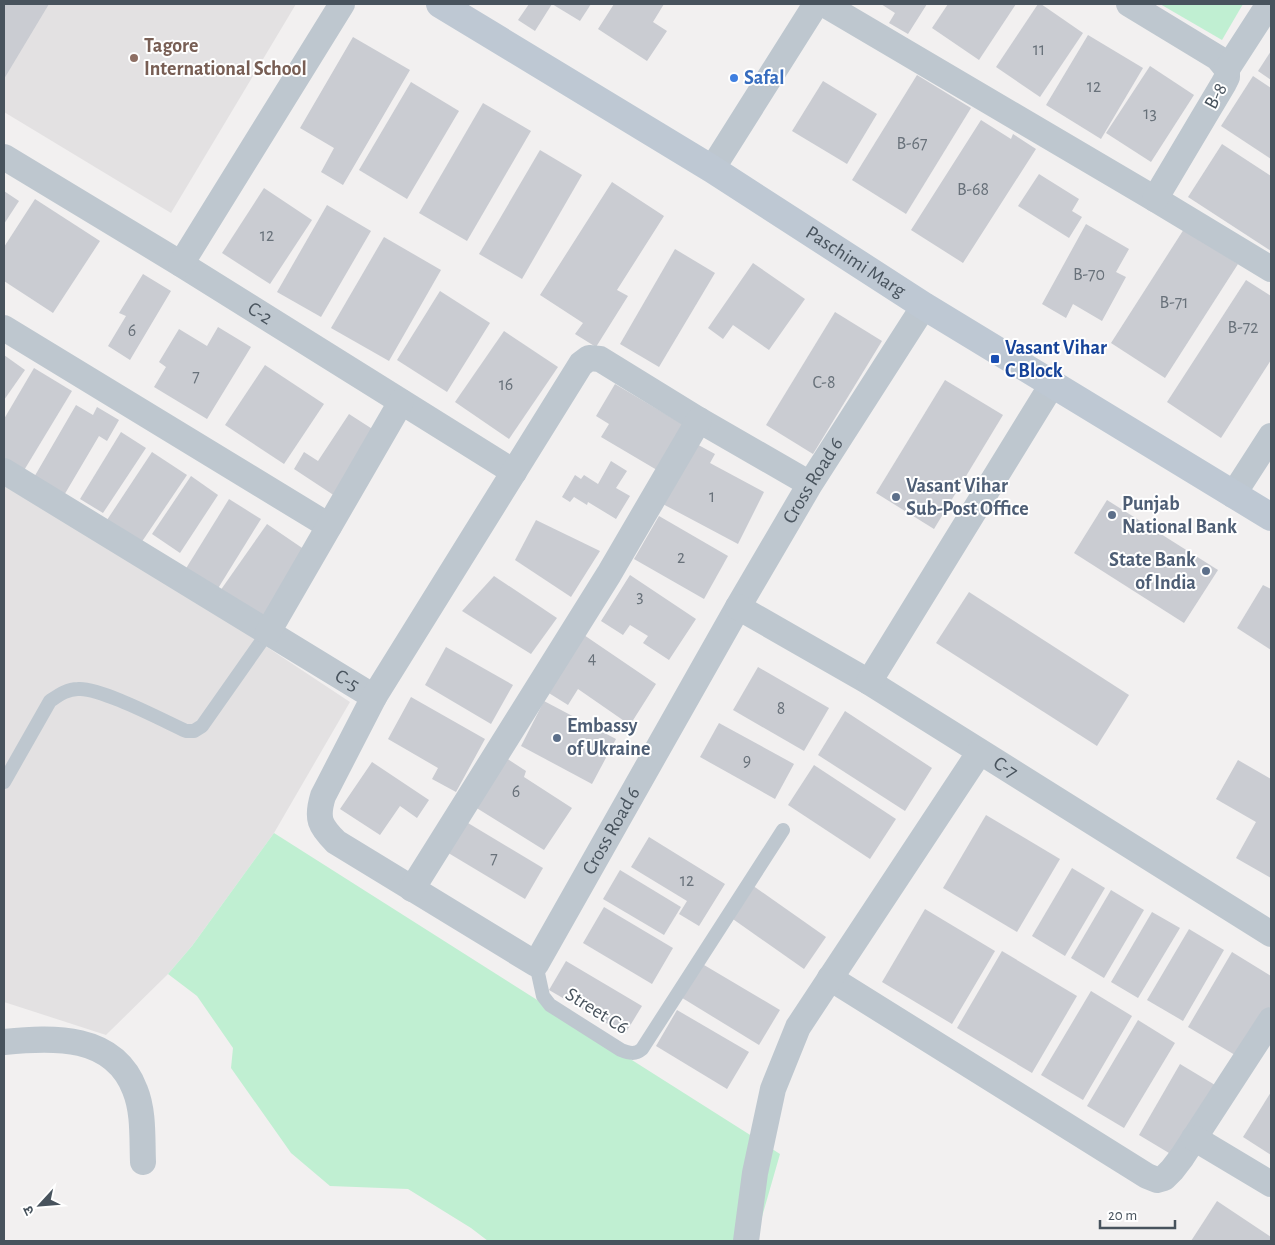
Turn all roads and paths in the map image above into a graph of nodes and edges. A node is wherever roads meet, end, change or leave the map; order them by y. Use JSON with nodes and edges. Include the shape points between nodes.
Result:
{"nodes":[{"id":1,"x":342,"y":4,"type":"edge"},
{"id":2,"x":440,"y":4,"type":"edge"},
{"id":3,"x":816,"y":4,"type":"edge"},
{"id":4,"x":824,"y":4,"type":"edge"},
{"id":5,"x":1128,"y":4,"type":"edge"},
{"id":6,"x":1269,"y":4,"type":"edge"},
{"id":7,"x":1227,"y":69,"type":"junction"},
{"id":8,"x":4,"y":157,"type":"edge"},
{"id":9,"x":712,"y":169,"type":"junction"},
{"id":10,"x":1155,"y":199,"type":"junction"},
{"id":11,"x":181,"y":264,"type":"junction"},
{"id":12,"x":1271,"y":269,"type":"edge"},
{"id":13,"x":924,"y":306,"type":"junction"},
{"id":14,"x":4,"y":328,"type":"edge"},
{"id":15,"x":1053,"y":384,"type":"junction"},
{"id":16,"x":401,"y":402,"type":"junction"},
{"id":17,"x":699,"y":420,"type":"junction"},
{"id":18,"x":1271,"y":436,"type":"edge"},
{"id":19,"x":4,"y":471,"type":"edge"},
{"id":20,"x":514,"y":472,"type":"junction"},
{"id":21,"x":810,"y":484,"type":"junction"},
{"id":22,"x":1233,"y":495,"type":"junction"},
{"id":23,"x":1271,"y":517,"type":"edge"},
{"id":24,"x":329,"y":526,"type":"junction"},
{"id":25,"x":738,"y":606,"type":"junction"},
{"id":26,"x":268,"y":632,"type":"junction"},
{"id":27,"x":869,"y":682,"type":"junction"},
{"id":28,"x":374,"y":697,"type":"junction"},
{"id":29,"x":980,"y":753,"type":"junction"},
{"id":30,"x":4,"y":782,"type":"edge"},
{"id":31,"x":783,"y":830,"type":"dead end"},
{"id":32,"x":412,"y":889,"type":"junction"},
{"id":33,"x":1271,"y":934,"type":"edge"},
{"id":34,"x":536,"y":964,"type":"junction"},
{"id":35,"x":830,"y":978,"type":"junction"},
{"id":36,"x":1271,"y":1020,"type":"edge"},
{"id":37,"x":4,"y":1042,"type":"edge"},
{"id":38,"x":1194,"y":1138,"type":"junction"},
{"id":39,"x":143,"y":1162,"type":"dead end"},
{"id":40,"x":1271,"y":1184,"type":"edge"},
{"id":41,"x":746,"y":1241,"type":"edge"}],
"edges":[{"from":1,"to":11,"type":"street"},
{"from":2,"to":9,"type":"main road","name":"Paschimi Marg"},
{"from":3,"to":9,"type":"street"},
{"from":4,"to":10,"type":"street"},
{"from":5,"to":7,"type":"street","name":"B-8","via":[[1218,58]]},
{"from":6,"to":7,"type":"street"},
{"from":7,"to":10,"type":"street","name":"B-8","via":[[1224,83]]},
{"from":8,"to":11,"type":"street","name":"C-2"},
{"from":9,"to":13,"type":"main road","name":"Paschimi Marg"},
{"from":10,"to":12,"type":"street"},
{"from":11,"to":16,"type":"street","name":"C-2"},
{"from":13,"to":15,"type":"main road","name":"Paschimi Marg"},
{"from":13,"to":21,"type":"street","name":"Cross Road 6"},
{"from":14,"to":24,"type":"street"},
{"from":15,"to":22,"type":"main road","name":"Paschimi Marg"},
{"from":15,"to":27,"type":"street"},
{"from":16,"to":20,"type":"street","name":"C-2"},
{"from":16,"to":24,"type":"street"},
{"from":17,"to":20,"type":"street","name":"C-5","via":[[600,359],[588,358],[580,364]]},
{"from":17,"to":21,"type":"street"},
{"from":17,"to":32,"type":"street","via":[[609,574]]},
{"from":18,"to":22,"type":"street"},
{"from":19,"to":26,"type":"street","name":"C-5"},
{"from":20,"to":28,"type":"street","name":"C-5"},
{"from":21,"to":25,"type":"street","name":"Cross Road 6"},
{"from":22,"to":23,"type":"main road","name":"Paschimi Marg"},
{"from":24,"to":26,"type":"street"},
{"from":25,"to":27,"type":"street","name":"C-7"},
{"from":25,"to":34,"type":"street","name":"Cross Road 6"},
{"from":26,"to":28,"type":"street","name":"C-5"},
{"from":26,"to":30,"type":"lane","via":[[202,726],[194,731],[186,731],[98,692],[78,688],[62,692],[50,701]]},
{"from":27,"to":29,"type":"street","name":"C-7"},
{"from":28,"to":32,"type":"street","via":[[323,796],[319,822],[336,842]]},
{"from":29,"to":33,"type":"street","name":"C-7"},
{"from":29,"to":35,"type":"street"},
{"from":31,"to":34,"type":"lane","name":"Street C6","via":[[637,1053],[621,1050],[550,1005],[543,996]]},
{"from":32,"to":34,"type":"street"},
{"from":35,"to":38,"type":"street","via":[[1157,1180],[1164,1178]]},
{"from":35,"to":41,"type":"street","via":[[798,1027],[773,1089],[755,1173]]},
{"from":36,"to":38,"type":"street"},
{"from":37,"to":39,"type":"street","via":[[41,1038],[81,1043],[100,1049],[122,1067],[135,1090],[140,1111]]},
{"from":38,"to":40,"type":"street"}]}
